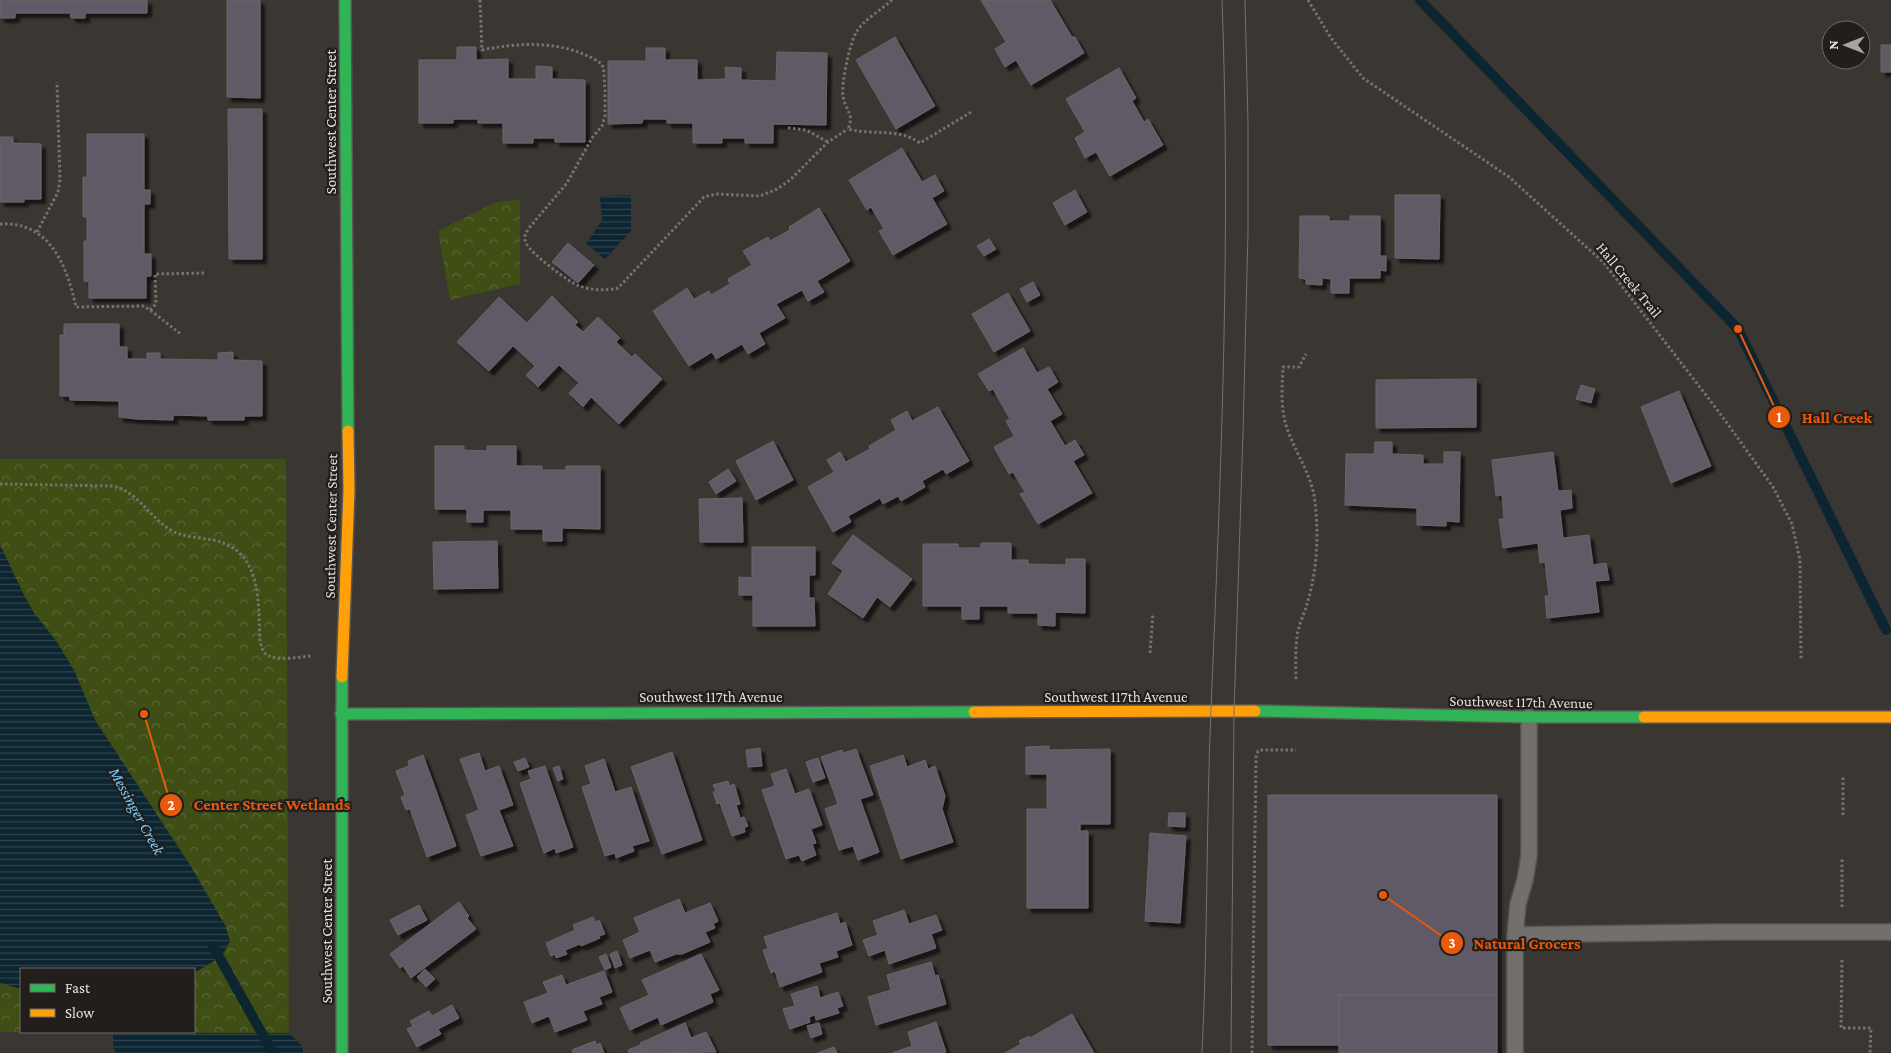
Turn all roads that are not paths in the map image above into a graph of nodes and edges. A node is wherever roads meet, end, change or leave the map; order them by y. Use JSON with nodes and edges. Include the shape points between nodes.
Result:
{"nodes":[{"id":1,"x":345,"y":0,"type":"edge"},
{"id":2,"x":341,"y":714,"type":"junction"},
{"id":3,"x":1529,"y":717,"type":"junction"},
{"id":4,"x":1891,"y":718,"type":"edge"},
{"id":5,"x":1891,"y":932,"type":"edge"},
{"id":6,"x":1515,"y":935,"type":"junction"},
{"id":7,"x":342,"y":1053,"type":"edge"},
{"id":8,"x":1516,"y":1053,"type":"edge"}],
"edges":[{"from":1,"to":2,"type":"street","name":"Southwest Center Street","via":[[349,490]]},
{"from":2,"to":3,"type":"street","name":"Southwest 117th Avenue","via":[[948,711],[1339,712]]},
{"from":2,"to":7,"type":"street","name":"Southwest Center Street"},
{"from":3,"to":4,"type":"street","name":"Southwest 117th Avenue"},
{"from":3,"to":6,"type":"lane","via":[[1529,856]]},
{"from":5,"to":6,"type":"lane"},
{"from":6,"to":8,"type":"lane"}]}
